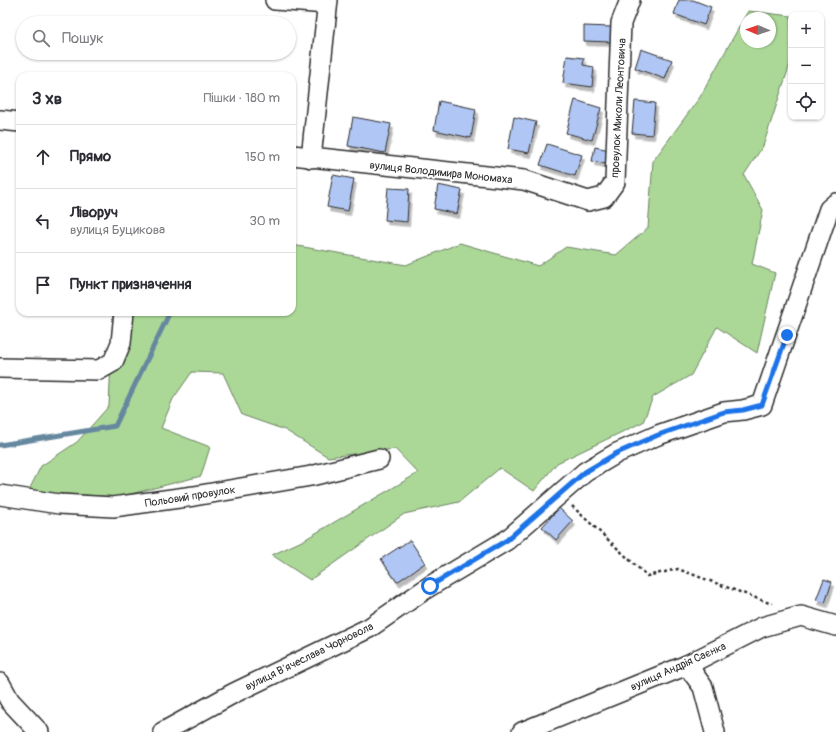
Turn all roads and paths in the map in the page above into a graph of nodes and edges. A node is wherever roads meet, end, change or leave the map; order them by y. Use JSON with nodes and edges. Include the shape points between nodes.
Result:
{"nodes":[{"id":1,"x":275,"y":0,"type":"edge"},
{"id":2,"x":630,"y":0,"type":"edge"},
{"id":3,"x":328,"y":2,"type":"edge"},
{"id":4,"x":0,"y":120,"type":"edge"},
{"id":5,"x":16,"y":122,"type":"edge"},
{"id":6,"x":296,"y":156,"type":"edge"},
{"id":7,"x":311,"y":158,"type":"junction"},
{"id":8,"x":588,"y":201,"type":"joint"},
{"id":9,"x":836,"y":203,"type":"edge"},
{"id":10,"x":124,"y":316,"type":"edge"},
{"id":11,"x":0,"y":368,"type":"edge"},
{"id":12,"x":379,"y":459,"type":"dead end"},
{"id":13,"x":0,"y":495,"type":"edge"},
{"id":14,"x":559,"y":495,"type":"junction"},
{"id":15,"x":772,"y":604,"type":"dead end"},
{"id":16,"x":836,"y":626,"type":"edge"},
{"id":17,"x":687,"y":665,"type":"junction"},
{"id":18,"x":0,"y":683,"type":"edge"},
{"id":19,"x":39,"y":732,"type":"edge"},
{"id":20,"x":163,"y":732,"type":"edge"},
{"id":21,"x":522,"y":732,"type":"edge"},
{"id":22,"x":715,"y":732,"type":"edge"}],
"edges":[{"from":1,"to":3,"type":"street"},
{"from":2,"to":8,"type":"street","name":"провулок Миколи Леонтовича","via":[[621,23],[615,182],[604,198]]},
{"from":3,"to":7,"type":"street"},
{"from":4,"to":5,"type":"street"},
{"from":6,"to":7,"type":"street","name":"вулиця Володимира Мономаха"},
{"from":7,"to":8,"type":"street","name":"вулиця Володимира Мономаха","via":[[524,180]]},
{"from":9,"to":14,"type":"street","name":"вулиця Вʼячеслава Чорновола","via":[[829,209],[762,405],[724,412],[658,435],[617,453],[585,472]]},
{"from":10,"to":11,"type":"street","via":[[121,343],[113,362],[99,370]]},
{"from":12,"to":13,"type":"street","name":"Польовий провулок","via":[[311,476],[113,507],[59,504]]},
{"from":14,"to":15,"type":"path","via":[[647,576],[678,569]]},
{"from":14,"to":20,"type":"street","name":"вулиця Вʼячеслава Чорновола","via":[[507,540],[430,586],[369,628],[234,693]]},
{"from":16,"to":17,"type":"street","name":"вулиця Андрія Саєнка","via":[[801,616],[762,627]]},
{"from":17,"to":21,"type":"street","name":"вулиця Андрія Саєнка"},
{"from":17,"to":22,"type":"street","via":[[703,687]]},
{"from":18,"to":19,"type":"street","via":[[10,700]]}]}
